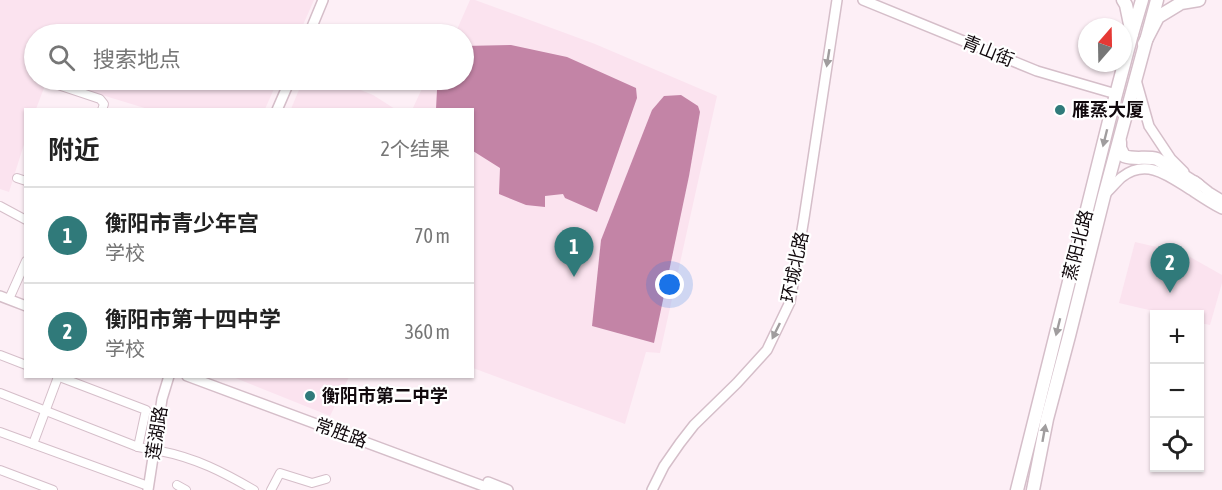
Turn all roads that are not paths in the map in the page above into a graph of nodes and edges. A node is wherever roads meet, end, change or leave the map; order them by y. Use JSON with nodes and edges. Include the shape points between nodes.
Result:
{"nodes":[{"id":1,"x":323,"y":0,"type":"edge"},
{"id":2,"x":837,"y":0,"type":"edge"},
{"id":3,"x":863,"y":0,"type":"edge"},
{"id":4,"x":1123,"y":0,"type":"edge"},
{"id":5,"x":1142,"y":0,"type":"edge"},
{"id":6,"x":1157,"y":0,"type":"edge"},
{"id":7,"x":1199,"y":0,"type":"edge"},
{"id":8,"x":1128,"y":18,"type":"edge"},
{"id":9,"x":313,"y":24,"type":"edge"},
{"id":10,"x":1132,"y":34,"type":"edge"},
{"id":11,"x":1144,"y":44,"type":"junction"},
{"id":12,"x":1122,"y":72,"type":"edge"},
{"id":13,"x":1136,"y":77,"type":"junction"},
{"id":14,"x":73,"y":90,"type":"edge"},
{"id":15,"x":286,"y":90,"type":"edge"},
{"id":16,"x":1116,"y":94,"type":"junction"},
{"id":17,"x":103,"y":108,"type":"edge"},
{"id":18,"x":278,"y":108,"type":"edge"},
{"id":19,"x":1119,"y":138,"type":"junction"},
{"id":20,"x":1198,"y":185,"type":"junction"},
{"id":21,"x":1104,"y":196,"type":"junction"},
{"id":22,"x":1222,"y":200,"type":"edge"},
{"id":23,"x":0,"y":206,"type":"edge"},
{"id":24,"x":1222,"y":209,"type":"edge"},
{"id":25,"x":24,"y":219,"type":"edge"},
{"id":26,"x":24,"y":266,"type":"edge"},
{"id":27,"x":3,"y":299,"type":"edge"},
{"id":28,"x":24,"y":305,"type":"edge"},
{"id":29,"x":24,"y":312,"type":"edge"},
{"id":30,"x":0,"y":355,"type":"edge"},
{"id":31,"x":24,"y":364,"type":"edge"},
{"id":32,"x":57,"y":378,"type":"edge"},
{"id":33,"x":60,"y":378,"type":"edge"},
{"id":34,"x":168,"y":378,"type":"edge"},
{"id":35,"x":173,"y":378,"type":"edge"},
{"id":36,"x":192,"y":378,"type":"edge"},
{"id":37,"x":208,"y":378,"type":"edge"},
{"id":38,"x":0,"y":393,"type":"edge"},
{"id":39,"x":45,"y":411,"type":"junction"},
{"id":40,"x":0,"y":432,"type":"edge"},
{"id":41,"x":33,"y":444,"type":"junction"},
{"id":42,"x":138,"y":447,"type":"junction"},
{"id":43,"x":157,"y":451,"type":"junction"},
{"id":44,"x":0,"y":470,"type":"edge"},
{"id":45,"x":130,"y":479,"type":"junction"},
{"id":46,"x":326,"y":480,"type":"dead end"},
{"id":47,"x":177,"y":485,"type":"dead end"},
{"id":48,"x":150,"y":489,"type":"edge"},
{"id":49,"x":53,"y":490,"type":"edge"},
{"id":50,"x":129,"y":490,"type":"edge"},
{"id":51,"x":186,"y":490,"type":"edge"},
{"id":52,"x":254,"y":490,"type":"edge"},
{"id":53,"x":271,"y":490,"type":"edge"},
{"id":54,"x":494,"y":490,"type":"edge"},
{"id":55,"x":508,"y":490,"type":"edge"},
{"id":56,"x":652,"y":490,"type":"edge"},
{"id":57,"x":1017,"y":490,"type":"edge"},
{"id":58,"x":1033,"y":490,"type":"edge"}],
"edges":[{"from":1,"to":9,"type":"street"},
{"from":2,"to":56,"type":"street","name":"环城北路","one_way":true,"via":[[790,302],[767,350],[694,425]]},
{"from":3,"to":16,"type":"street","name":"青山街","via":[[1037,71]]},
{"from":4,"to":8,"type":"main road"},
{"from":5,"to":10,"type":"main road","name":"蒸阳北路"},
{"from":6,"to":11,"type":"main road","name":"蒸阳北路"},
{"from":7,"to":11,"type":"main road","via":[[1181,3],[1158,17]]},
{"from":11,"to":13,"type":"main road","name":"蒸阳北路"},
{"from":12,"to":16,"type":"main road","name":"蒸阳北路"},
{"from":13,"to":19,"type":"main road","name":"蒸阳北路"},
{"from":13,"to":20,"type":"street","via":[[1149,126],[1171,159]]},
{"from":14,"to":17,"type":"street","via":[[100,99]]},
{"from":15,"to":18,"type":"street"},
{"from":16,"to":57,"type":"main road","name":"蒸阳北路","one_way":true},
{"from":19,"to":20,"type":"main road","via":[[1127,158],[1157,159]]},
{"from":19,"to":21,"type":"main road","name":"蒸阳北路"},
{"from":20,"to":22,"type":"street"},
{"from":21,"to":24,"type":"street","via":[[1129,173],[1155,170]]},
{"from":58,"to":21,"type":"main road","name":"蒸阳北路","one_way":true,"via":[[1047,419]]},
{"from":23,"to":25,"type":"street"},
{"from":26,"to":27,"type":"street"},
{"from":27,"to":28,"type":"street"},
{"from":27,"to":29,"type":"street"},
{"from":30,"to":31,"type":"street"},
{"from":32,"to":39,"type":"street"},
{"from":33,"to":42,"type":"street","via":[[146,410]]},
{"from":34,"to":43,"type":"street","name":"莲湖路","via":[[162,399]]},
{"from":35,"to":43,"type":"street","name":"莲湖路"},
{"from":36,"to":54,"type":"street","name":"常胜路"},
{"from":37,"to":55,"type":"street","name":"常胜路"},
{"from":38,"to":39,"type":"street"},
{"from":39,"to":41,"type":"street"},
{"from":39,"to":42,"type":"street"},
{"from":40,"to":41,"type":"street"},
{"from":41,"to":45,"type":"street"},
{"from":42,"to":43,"type":"street"},
{"from":43,"to":48,"type":"street","name":"莲湖路"},
{"from":43,"to":52,"type":"street","via":[[180,455],[221,471]]},
{"from":44,"to":49,"type":"street"},
{"from":45,"to":48,"type":"street"},
{"from":45,"to":50,"type":"street"},
{"from":46,"to":53,"type":"street","via":[[312,483],[280,473]]},
{"from":47,"to":51,"type":"street"}]}
